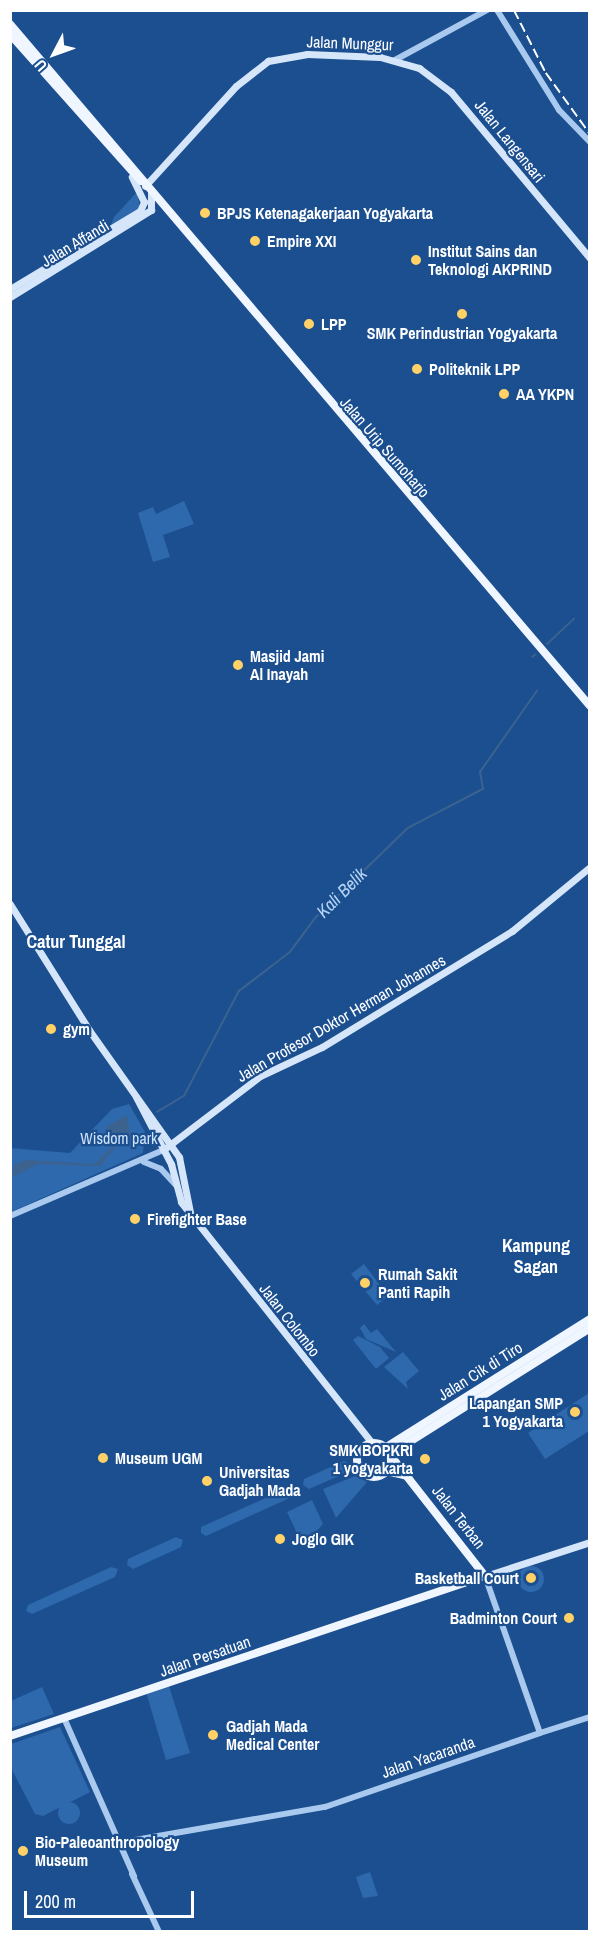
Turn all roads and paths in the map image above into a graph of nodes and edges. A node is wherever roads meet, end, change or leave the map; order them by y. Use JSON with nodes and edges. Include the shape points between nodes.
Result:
{"nodes":[{"id":1,"x":487,"y":10,"type":"edge"},
{"id":2,"x":497,"y":10,"type":"edge"},
{"id":3,"x":10,"y":24,"type":"edge"},
{"id":4,"x":10,"y":34,"type":"edge"},
{"id":5,"x":395,"y":60,"type":"junction"},
{"id":6,"x":71,"y":100,"type":"junction"},
{"id":7,"x":590,"y":142,"type":"edge"},
{"id":8,"x":132,"y":177,"type":"junction"},
{"id":9,"x":143,"y":184,"type":"junction"},
{"id":10,"x":152,"y":193,"type":"junction"},
{"id":11,"x":151,"y":210,"type":"junction"},
{"id":12,"x":169,"y":213,"type":"junction"},
{"id":13,"x":133,"y":216,"type":"junction"},
{"id":14,"x":590,"y":258,"type":"edge"},
{"id":15,"x":21,"y":287,"type":"junction"},
{"id":16,"x":10,"y":289,"type":"edge"},
{"id":17,"x":10,"y":297,"type":"edge"},
{"id":18,"x":590,"y":706,"type":"edge"},
{"id":19,"x":590,"y":867,"type":"edge"},
{"id":20,"x":10,"y":904,"type":"edge"},
{"id":21,"x":136,"y":1097,"type":"junction"},
{"id":22,"x":172,"y":1144,"type":"junction"},
{"id":23,"x":163,"y":1150,"type":"junction"},
{"id":24,"x":143,"y":1162,"type":"junction"},
{"id":25,"x":177,"y":1186,"type":"junction"},
{"id":26,"x":190,"y":1212,"type":"junction"},
{"id":27,"x":10,"y":1216,"type":"edge"},
{"id":28,"x":590,"y":1319,"type":"edge"},
{"id":29,"x":590,"y":1328,"type":"edge"},
{"id":30,"x":372,"y":1443,"type":"junction"},
{"id":31,"x":388,"y":1452,"type":"junction"},
{"id":32,"x":386,"y":1471,"type":"junction"},
{"id":33,"x":408,"y":1476,"type":"junction"},
{"id":34,"x":590,"y":1542,"type":"edge"},
{"id":35,"x":485,"y":1576,"type":"junction"},
{"id":36,"x":590,"y":1717,"type":"edge"},
{"id":37,"x":63,"y":1718,"type":"junction"},
{"id":38,"x":540,"y":1733,"type":"junction"},
{"id":39,"x":10,"y":1736,"type":"edge"},
{"id":40,"x":119,"y":1843,"type":"junction"},
{"id":41,"x":159,"y":1932,"type":"edge"}],
"edges":[{"from":1,"to":5,"type":"street","name":"Jalan Munggur"},
{"from":2,"to":7,"type":"street","via":[[559,110]]},
{"from":3,"to":6,"type":"main road"},
{"from":4,"to":6,"type":"main road"},
{"from":5,"to":9,"type":"main road","name":"Jalan Munggur","via":[[307,54],[268,61],[236,86]]},
{"from":5,"to":14,"type":"main road","name":"Jalan Langensari","via":[[428,72],[452,92]]},
{"from":6,"to":8,"type":"main road"},
{"from":6,"to":9,"type":"main road"},
{"from":8,"to":9,"type":"main road"},
{"from":8,"to":13,"type":"main road","via":[[144,202]]},
{"from":9,"to":10,"type":"main road","name":"Jalan Urip Sumoharjo"},
{"from":10,"to":11,"type":"main road"},
{"from":10,"to":12,"type":"main road","name":"Jalan Urip Sumoharjo"},
{"from":11,"to":12,"type":"main road"},
{"from":11,"to":13,"type":"main road","name":"Jalan Affandi"},
{"from":11,"to":15,"type":"main road","name":"Jalan Affandi"},
{"from":12,"to":18,"type":"main road","name":"Jalan Urip Sumoharjo"},
{"from":13,"to":15,"type":"main road","name":"Jalan Affandi"},
{"from":15,"to":16,"type":"main road","name":"Jalan Affandi"},
{"from":15,"to":17,"type":"main road","name":"Jalan Affandi"},
{"from":19,"to":22,"type":"main road","name":"Jalan Profesor Doktor Herman Johannes","via":[[504,937],[322,1047],[260,1076]]},
{"from":20,"to":21,"type":"main road","name":"Jalan Colombo"},
{"from":21,"to":22,"type":"main road","name":"Jalan Colombo"},
{"from":21,"to":23,"type":"main road","name":"Jalan Colombo"},
{"from":22,"to":23,"type":"main road","name":"Jalan Profesor Doktor Herman Johannes"},
{"from":22,"to":26,"type":"main road","name":"Jalan Colombo","via":[[182,1163]]},
{"from":23,"to":24,"type":"street"},
{"from":23,"to":25,"type":"main road","name":"Jalan Colombo"},
{"from":24,"to":25,"type":"street","via":[[164,1172]]},
{"from":24,"to":27,"type":"street"},
{"from":25,"to":26,"type":"main road","name":"Jalan Colombo"},
{"from":26,"to":30,"type":"main road","name":"Jalan Colombo"},
{"from":28,"to":31,"type":"main road","name":"Jalan Cik di Tiro"},
{"from":29,"to":31,"type":"main road","name":"Jalan Cik di Tiro"},
{"from":30,"to":31,"type":"main road"},
{"from":30,"to":32,"type":"main road","via":[[360,1452],[360,1469],[372,1476]]},
{"from":31,"to":32,"type":"main road"},
{"from":31,"to":33,"type":"main road","name":"Jalan Terban"},
{"from":32,"to":33,"type":"main road"},
{"from":33,"to":35,"type":"main road","name":"Jalan Terban"},
{"from":34,"to":35,"type":"main road"},
{"from":35,"to":37,"type":"main road","name":"Jalan Persatuan"},
{"from":35,"to":38,"type":"street"},
{"from":36,"to":38,"type":"street","name":"Jalan Yacaranda"},
{"from":37,"to":39,"type":"main road","name":"Jalan Persatuan"},
{"from":37,"to":40,"type":"street"},
{"from":38,"to":40,"type":"street","name":"Jalan Yacaranda","via":[[325,1807]]},
{"from":40,"to":41,"type":"street"}]}
